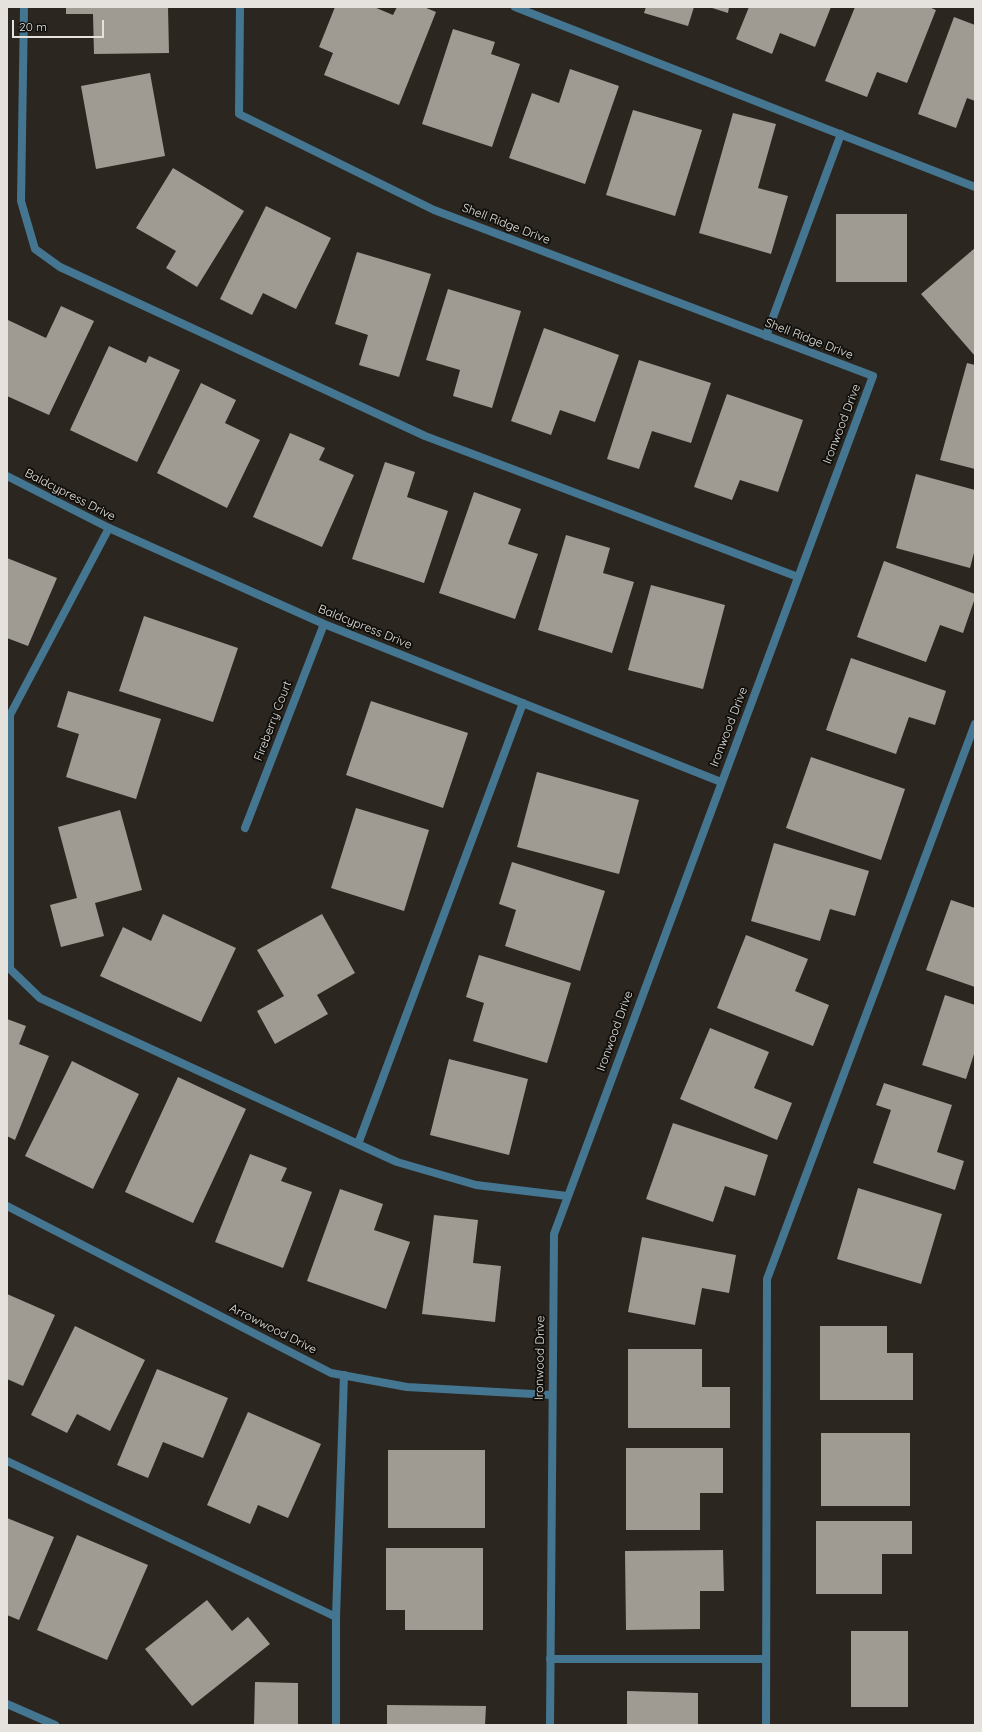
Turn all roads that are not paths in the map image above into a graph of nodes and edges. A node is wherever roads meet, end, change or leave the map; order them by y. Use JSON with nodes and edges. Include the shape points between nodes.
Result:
{"nodes":[{"id":1,"x":24,"y":7,"type":"edge"},
{"id":2,"x":240,"y":7,"type":"edge"},
{"id":3,"x":515,"y":7,"type":"edge"},
{"id":4,"x":841,"y":134,"type":"junction"},
{"id":5,"x":975,"y":186,"type":"edge"},
{"id":6,"x":766,"y":336,"type":"junction"},
{"id":7,"x":873,"y":376,"type":"joint"},
{"id":8,"x":7,"y":476,"type":"edge"},
{"id":9,"x":109,"y":528,"type":"junction"},
{"id":10,"x":798,"y":577,"type":"junction"},
{"id":11,"x":324,"y":624,"type":"junction"},
{"id":12,"x":523,"y":704,"type":"junction"},
{"id":13,"x":8,"y":714,"type":"edge"},
{"id":14,"x":975,"y":724,"type":"edge"},
{"id":15,"x":721,"y":782,"type":"junction"},
{"id":16,"x":245,"y":828,"type":"dead end"},
{"id":17,"x":358,"y":1144,"type":"junction"},
{"id":18,"x":567,"y":1196,"type":"junction"},
{"id":19,"x":7,"y":1206,"type":"edge"},
{"id":20,"x":344,"y":1375,"type":"junction"},
{"id":21,"x":551,"y":1396,"type":"junction"},
{"id":22,"x":7,"y":1461,"type":"edge"},
{"id":23,"x":336,"y":1617,"type":"junction"},
{"id":24,"x":766,"y":1658,"type":"junction"},
{"id":25,"x":550,"y":1659,"type":"junction"},
{"id":26,"x":7,"y":1704,"type":"edge"},
{"id":27,"x":55,"y":1725,"type":"edge"},
{"id":28,"x":336,"y":1725,"type":"edge"},
{"id":29,"x":550,"y":1725,"type":"edge"},
{"id":30,"x":766,"y":1725,"type":"edge"}],
"edges":[{"from":1,"to":10,"type":"street","via":[[21,201],[35,248],[60,267],[425,436]]},
{"from":2,"to":6,"type":"street","name":"Shell Ridge Drive","via":[[239,114],[434,210]]},
{"from":3,"to":4,"type":"street"},
{"from":4,"to":5,"type":"street"},
{"from":4,"to":6,"type":"street"},
{"from":6,"to":7,"type":"street","name":"Shell Ridge Drive"},
{"from":7,"to":10,"type":"street","name":"Ironwood Drive"},
{"from":8,"to":9,"type":"street","name":"Baldcypress Drive"},
{"from":9,"to":11,"type":"street","name":"Baldcypress Drive"},
{"from":9,"to":13,"type":"street"},
{"from":10,"to":15,"type":"street","name":"Ironwood Drive"},
{"from":11,"to":12,"type":"street","name":"Baldcypress Drive"},
{"from":11,"to":16,"type":"street","name":"Fireberry Court"},
{"from":12,"to":15,"type":"street","name":"Baldcypress Drive"},
{"from":12,"to":17,"type":"street"},
{"from":13,"to":17,"type":"street","via":[[10,969],[40,998]]},
{"from":14,"to":24,"type":"street","via":[[767,1279]]},
{"from":15,"to":18,"type":"street","name":"Ironwood Drive"},
{"from":17,"to":18,"type":"street","via":[[397,1162],[476,1185]]},
{"from":18,"to":21,"type":"street","name":"Ironwood Drive","via":[[554,1234]]},
{"from":19,"to":20,"type":"street","name":"Arrowwood Drive","via":[[331,1373]]},
{"from":20,"to":21,"type":"street","name":"Arrowwood Drive","via":[[407,1387]]},
{"from":20,"to":23,"type":"street"},
{"from":21,"to":25,"type":"street","name":"Ironwood Drive"},
{"from":22,"to":23,"type":"street"},
{"from":23,"to":28,"type":"street"},
{"from":24,"to":25,"type":"street"},
{"from":24,"to":30,"type":"street"},
{"from":25,"to":29,"type":"street","name":"Ironwood Drive"},
{"from":26,"to":27,"type":"street"}]}
